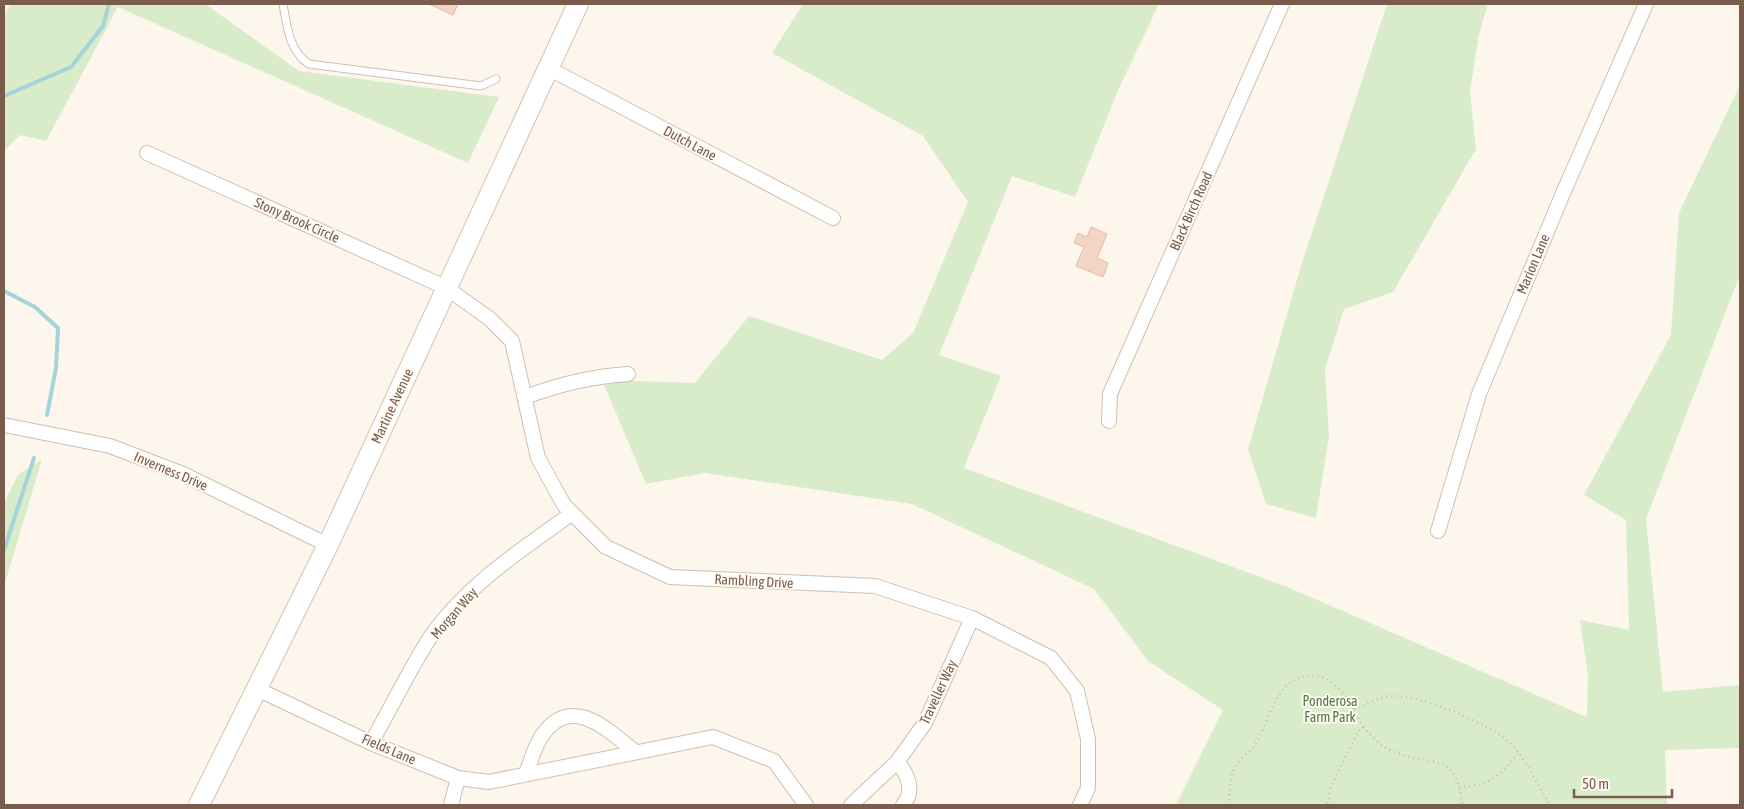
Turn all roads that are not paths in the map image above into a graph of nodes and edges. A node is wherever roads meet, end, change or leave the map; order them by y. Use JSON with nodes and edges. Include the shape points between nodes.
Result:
{"nodes":[{"id":1,"x":283,"y":4,"type":"edge"},
{"id":2,"x":578,"y":4,"type":"edge"},
{"id":3,"x":1282,"y":4,"type":"edge"},
{"id":4,"x":1646,"y":4,"type":"edge"},
{"id":5,"x":548,"y":68,"type":"junction"},
{"id":6,"x":496,"y":79,"type":"dead end"},
{"id":7,"x":147,"y":153,"type":"dead end"},
{"id":8,"x":832,"y":218,"type":"dead end"},
{"id":9,"x":447,"y":288,"type":"junction"},
{"id":10,"x":628,"y":374,"type":"dead end"},
{"id":11,"x":525,"y":397,"type":"junction"},
{"id":12,"x":1109,"y":421,"type":"dead end"},
{"id":13,"x":4,"y":425,"type":"edge"},
{"id":14,"x":571,"y":514,"type":"junction"},
{"id":15,"x":1438,"y":531,"type":"dead end"},
{"id":16,"x":328,"y":545,"type":"junction"},
{"id":17,"x":972,"y":618,"type":"junction"},
{"id":18,"x":257,"y":689,"type":"junction"},
{"id":19,"x":371,"y":743,"type":"junction"},
{"id":20,"x":634,"y":751,"type":"junction"},
{"id":21,"x":897,"y":762,"type":"junction"},
{"id":22,"x":526,"y":773,"type":"junction"},
{"id":23,"x":458,"y":778,"type":"junction"},
{"id":24,"x":200,"y":805,"type":"edge"},
{"id":25,"x":451,"y":805,"type":"edge"},
{"id":26,"x":806,"y":805,"type":"edge"},
{"id":27,"x":851,"y":805,"type":"edge"},
{"id":28,"x":902,"y":805,"type":"edge"},
{"id":29,"x":1080,"y":805,"type":"edge"}],
"edges":[{"from":1,"to":6,"type":"lane","via":[[294,48],[309,64],[481,86]]},
{"from":2,"to":5,"type":"main road","name":"Martine Avenue"},
{"from":3,"to":12,"type":"street","name":"Black Birch Road","via":[[1110,394]]},
{"from":4,"to":15,"type":"street","name":"Marion Lane","via":[[1479,394]]},
{"from":5,"to":8,"type":"street","name":"Dutch Lane"},
{"from":5,"to":9,"type":"main road","name":"Martine Avenue"},
{"from":7,"to":9,"type":"street","name":"Stony Brook Circle"},
{"from":9,"to":11,"type":"street","name":"Rambling Drive","via":[[490,319],[512,340]]},
{"from":9,"to":16,"type":"main road","name":"Martine Avenue"},
{"from":10,"to":11,"type":"street","via":[[590,377]]},
{"from":11,"to":14,"type":"street","name":"Rambling Drive","via":[[538,458]]},
{"from":13,"to":16,"type":"street","name":"Inverness Drive","via":[[110,446],[183,474]]},
{"from":14,"to":17,"type":"street","name":"Rambling Drive","via":[[606,547],[670,577],[875,586]]},
{"from":14,"to":19,"type":"street","name":"Morgan Way","via":[[495,569],[450,613],[431,637]]},
{"from":16,"to":18,"type":"main road","name":"Martine Avenue"},
{"from":17,"to":21,"type":"street","name":"Traveller Way","via":[[925,723]]},
{"from":17,"to":29,"type":"street","name":"Rambling Drive","via":[[1051,658],[1077,691],[1088,739],[1088,788]]},
{"from":18,"to":19,"type":"street","name":"Fields Lane"},
{"from":18,"to":24,"type":"main road","name":"Martine Avenue"},
{"from":19,"to":23,"type":"street","name":"Fields Lane"},
{"from":20,"to":22,"type":"street","name":"Fields Lane"},
{"from":20,"to":22,"type":"street","via":[[590,718],[556,720],[540,738]]},
{"from":20,"to":26,"type":"street","name":"Fields Lane","via":[[713,737],[774,762]]},
{"from":21,"to":27,"type":"street","name":"Traveller Way"},
{"from":21,"to":28,"type":"street","via":[[909,781],[908,794]]},
{"from":22,"to":23,"type":"street","name":"Fields Lane","via":[[489,782]]},
{"from":23,"to":25,"type":"street"}]}
